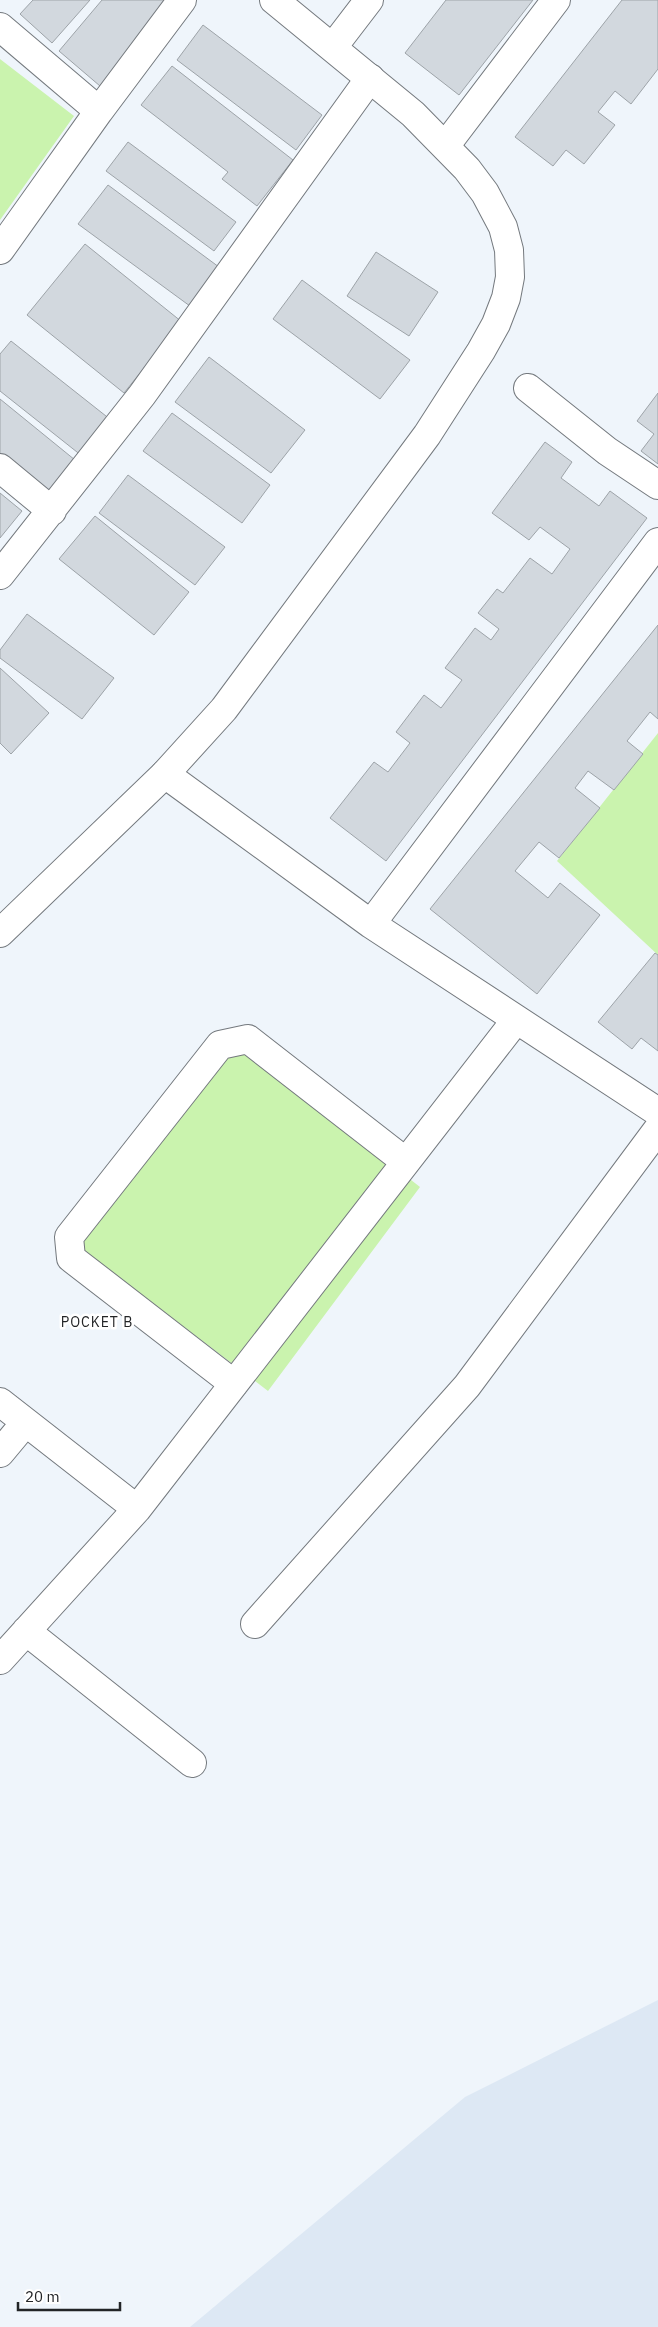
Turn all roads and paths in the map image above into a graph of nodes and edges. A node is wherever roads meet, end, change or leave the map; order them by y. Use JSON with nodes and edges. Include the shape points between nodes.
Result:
{"nodes":[{"id":1,"x":182,"y":0,"type":"edge"},
{"id":2,"x":274,"y":0,"type":"edge"},
{"id":3,"x":369,"y":0,"type":"edge"},
{"id":4,"x":556,"y":0,"type":"edge"},
{"id":5,"x":0,"y":27,"type":"edge"},
{"id":6,"x":333,"y":48,"type":"junction"},
{"id":7,"x":370,"y":78,"type":"junction"},
{"id":8,"x":99,"y":111,"type":"junction"},
{"id":9,"x":446,"y":145,"type":"junction"},
{"id":10,"x":0,"y":250,"type":"edge"},
{"id":11,"x":528,"y":388,"type":"dead end"},
{"id":12,"x":0,"y":468,"type":"edge"},
{"id":13,"x":658,"y":485,"type":"edge"},
{"id":14,"x":52,"y":512,"type":"junction"},
{"id":15,"x":658,"y":542,"type":"edge"},
{"id":16,"x":0,"y":575,"type":"edge"},
{"id":17,"x":165,"y":774,"type":"junction"},
{"id":18,"x":371,"y":924,"type":"junction"},
{"id":19,"x":0,"y":932,"type":"edge"},
{"id":20,"x":516,"y":1020,"type":"junction"},
{"id":21,"x":658,"y":1112,"type":"edge"},
{"id":22,"x":658,"y":1129,"type":"edge"},
{"id":23,"x":406,"y":1162,"type":"junction"},
{"id":24,"x":234,"y":1384,"type":"junction"},
{"id":25,"x":0,"y":1402,"type":"edge"},
{"id":26,"x":25,"y":1423,"type":"junction"},
{"id":27,"x":0,"y":1454,"type":"edge"},
{"id":28,"x":137,"y":1509,"type":"junction"},
{"id":29,"x":255,"y":1624,"type":"dead end"},
{"id":30,"x":26,"y":1631,"type":"junction"},
{"id":31,"x":0,"y":1660,"type":"edge"},
{"id":32,"x":192,"y":1764,"type":"dead end"}],
"edges":[{"from":1,"to":8,"type":"street"},
{"from":2,"to":6,"type":"street"},
{"from":3,"to":6,"type":"street"},
{"from":4,"to":9,"type":"street"},
{"from":5,"to":8,"type":"street"},
{"from":6,"to":7,"type":"street"},
{"from":7,"to":9,"type":"street"},
{"from":7,"to":14,"type":"street","via":[[142,396]]},
{"from":8,"to":10,"type":"street"},
{"from":9,"to":17,"type":"street","via":[[485,193],[503,227],[509,250],[510,277],[496,324],[428,435],[224,709]]},
{"from":11,"to":13,"type":"street","via":[[607,451]]},
{"from":12,"to":14,"type":"street"},
{"from":14,"to":16,"type":"street"},
{"from":15,"to":18,"type":"street"},
{"from":17,"to":18,"type":"street"},
{"from":17,"to":19,"type":"street"},
{"from":18,"to":20,"type":"street"},
{"from":20,"to":21,"type":"street"},
{"from":20,"to":23,"type":"street"},
{"from":22,"to":29,"type":"street","via":[[467,1386]]},
{"from":23,"to":24,"type":"street"},
{"from":23,"to":24,"type":"street","via":[[248,1039],[220,1045],[69,1237],[71,1258]]},
{"from":24,"to":28,"type":"street"},
{"from":25,"to":26,"type":"street"},
{"from":26,"to":27,"type":"street"},
{"from":26,"to":28,"type":"street"},
{"from":28,"to":30,"type":"street"},
{"from":30,"to":31,"type":"street"},
{"from":30,"to":32,"type":"street"}]}
